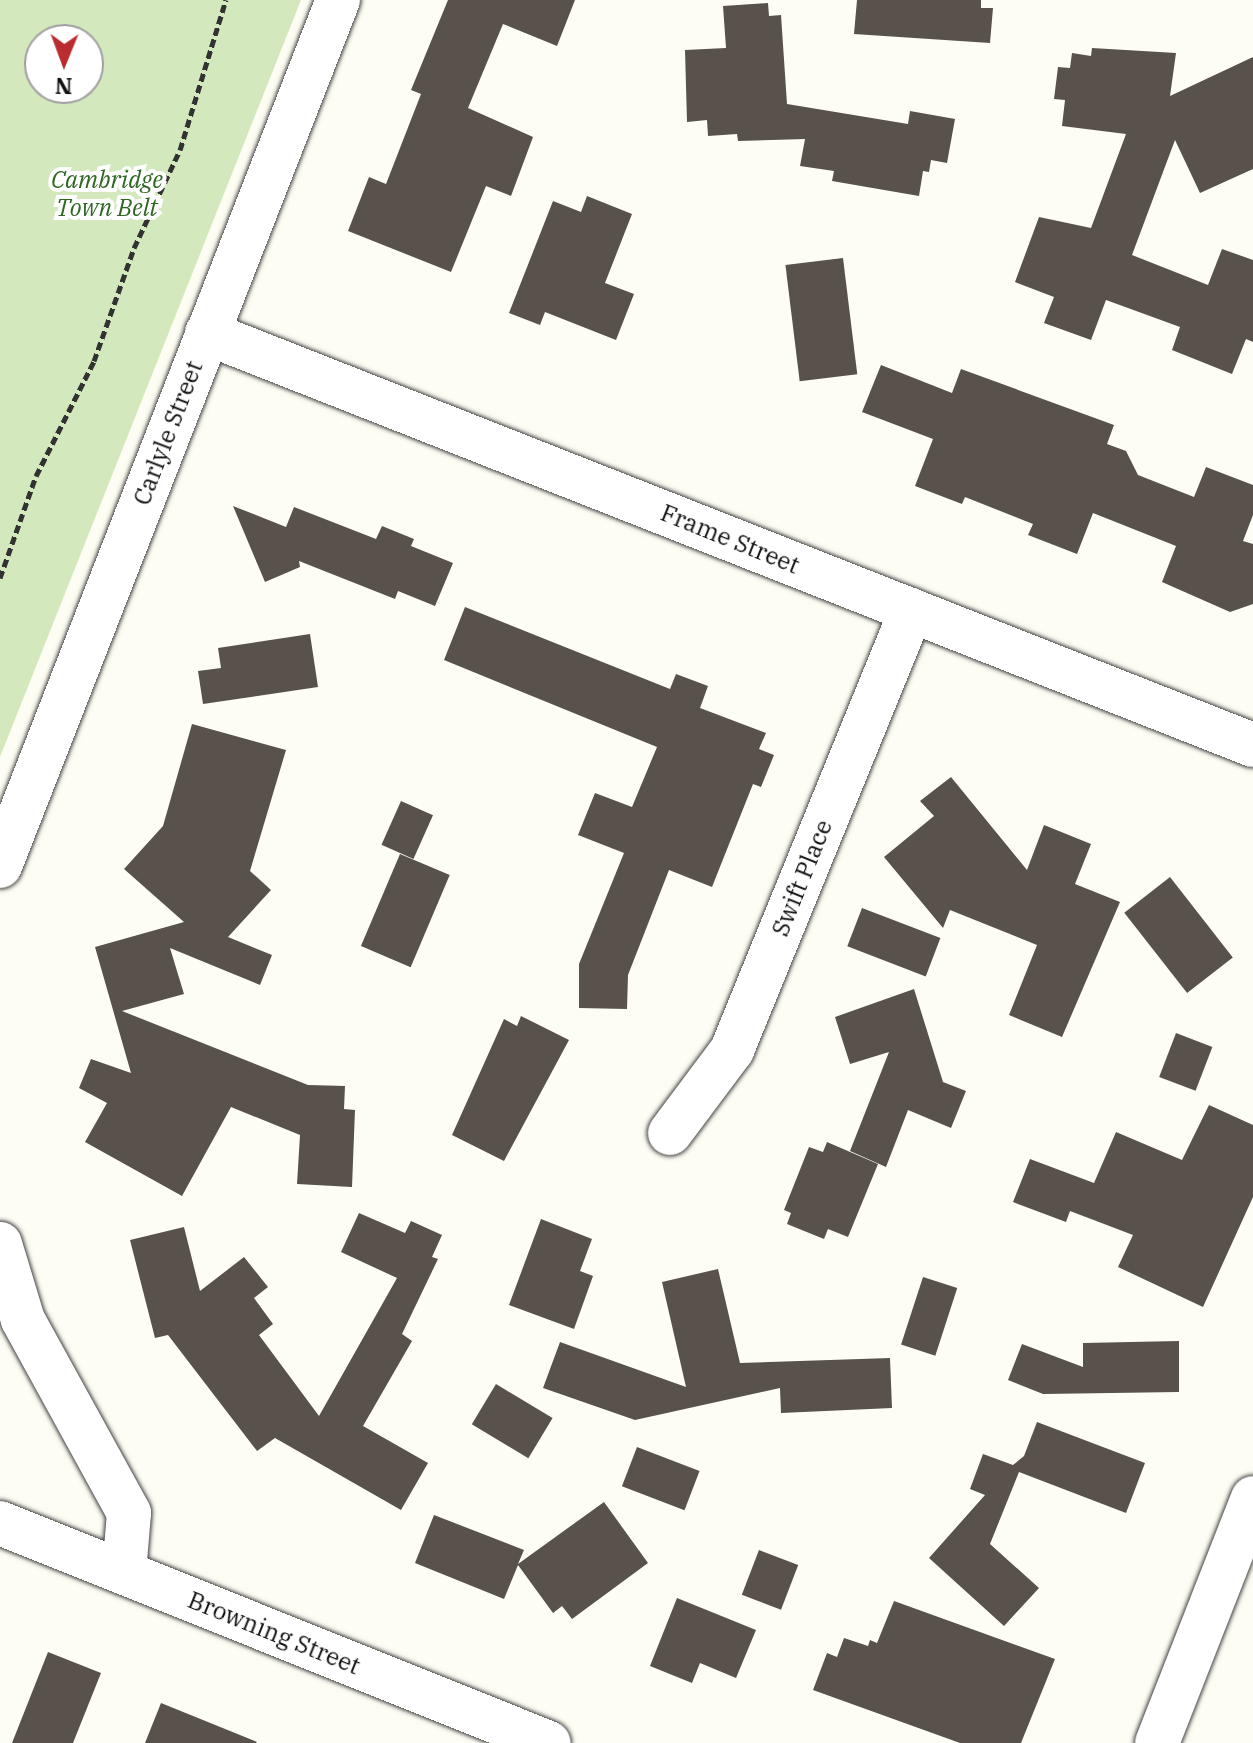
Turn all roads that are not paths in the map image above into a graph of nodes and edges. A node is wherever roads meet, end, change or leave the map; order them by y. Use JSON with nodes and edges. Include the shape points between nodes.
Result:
{"nodes":[{"id":1,"x":338,"y":0,"type":"edge"},
{"id":2,"x":207,"y":333,"type":"junction"},
{"id":3,"x":912,"y":610,"type":"junction"},
{"id":4,"x":1253,"y":745,"type":"edge"},
{"id":5,"x":0,"y":866,"type":"edge"},
{"id":6,"x":670,"y":1133,"type":"dead end"},
{"id":7,"x":0,"y":1244,"type":"edge"},
{"id":8,"x":1253,"y":1498,"type":"edge"},
{"id":9,"x":0,"y":1523,"type":"edge"},
{"id":10,"x":124,"y":1573,"type":"junction"},
{"id":11,"x":549,"y":1743,"type":"edge"},
{"id":12,"x":1157,"y":1743,"type":"edge"}],
"edges":[{"from":1,"to":2,"type":"street","name":"Carlyle Street"},
{"from":2,"to":3,"type":"street","name":"Frame Street"},
{"from":2,"to":5,"type":"street","name":"Carlyle Street"},
{"from":3,"to":4,"type":"street","name":"Frame Street"},
{"from":3,"to":6,"type":"street","name":"Swift Place","via":[[732,1050]]},
{"from":7,"to":10,"type":"street","via":[[23,1320],[129,1513]]},
{"from":8,"to":12,"type":"street"},
{"from":9,"to":10,"type":"street","name":"Browning Street"},
{"from":10,"to":11,"type":"street","name":"Browning Street"}]}
